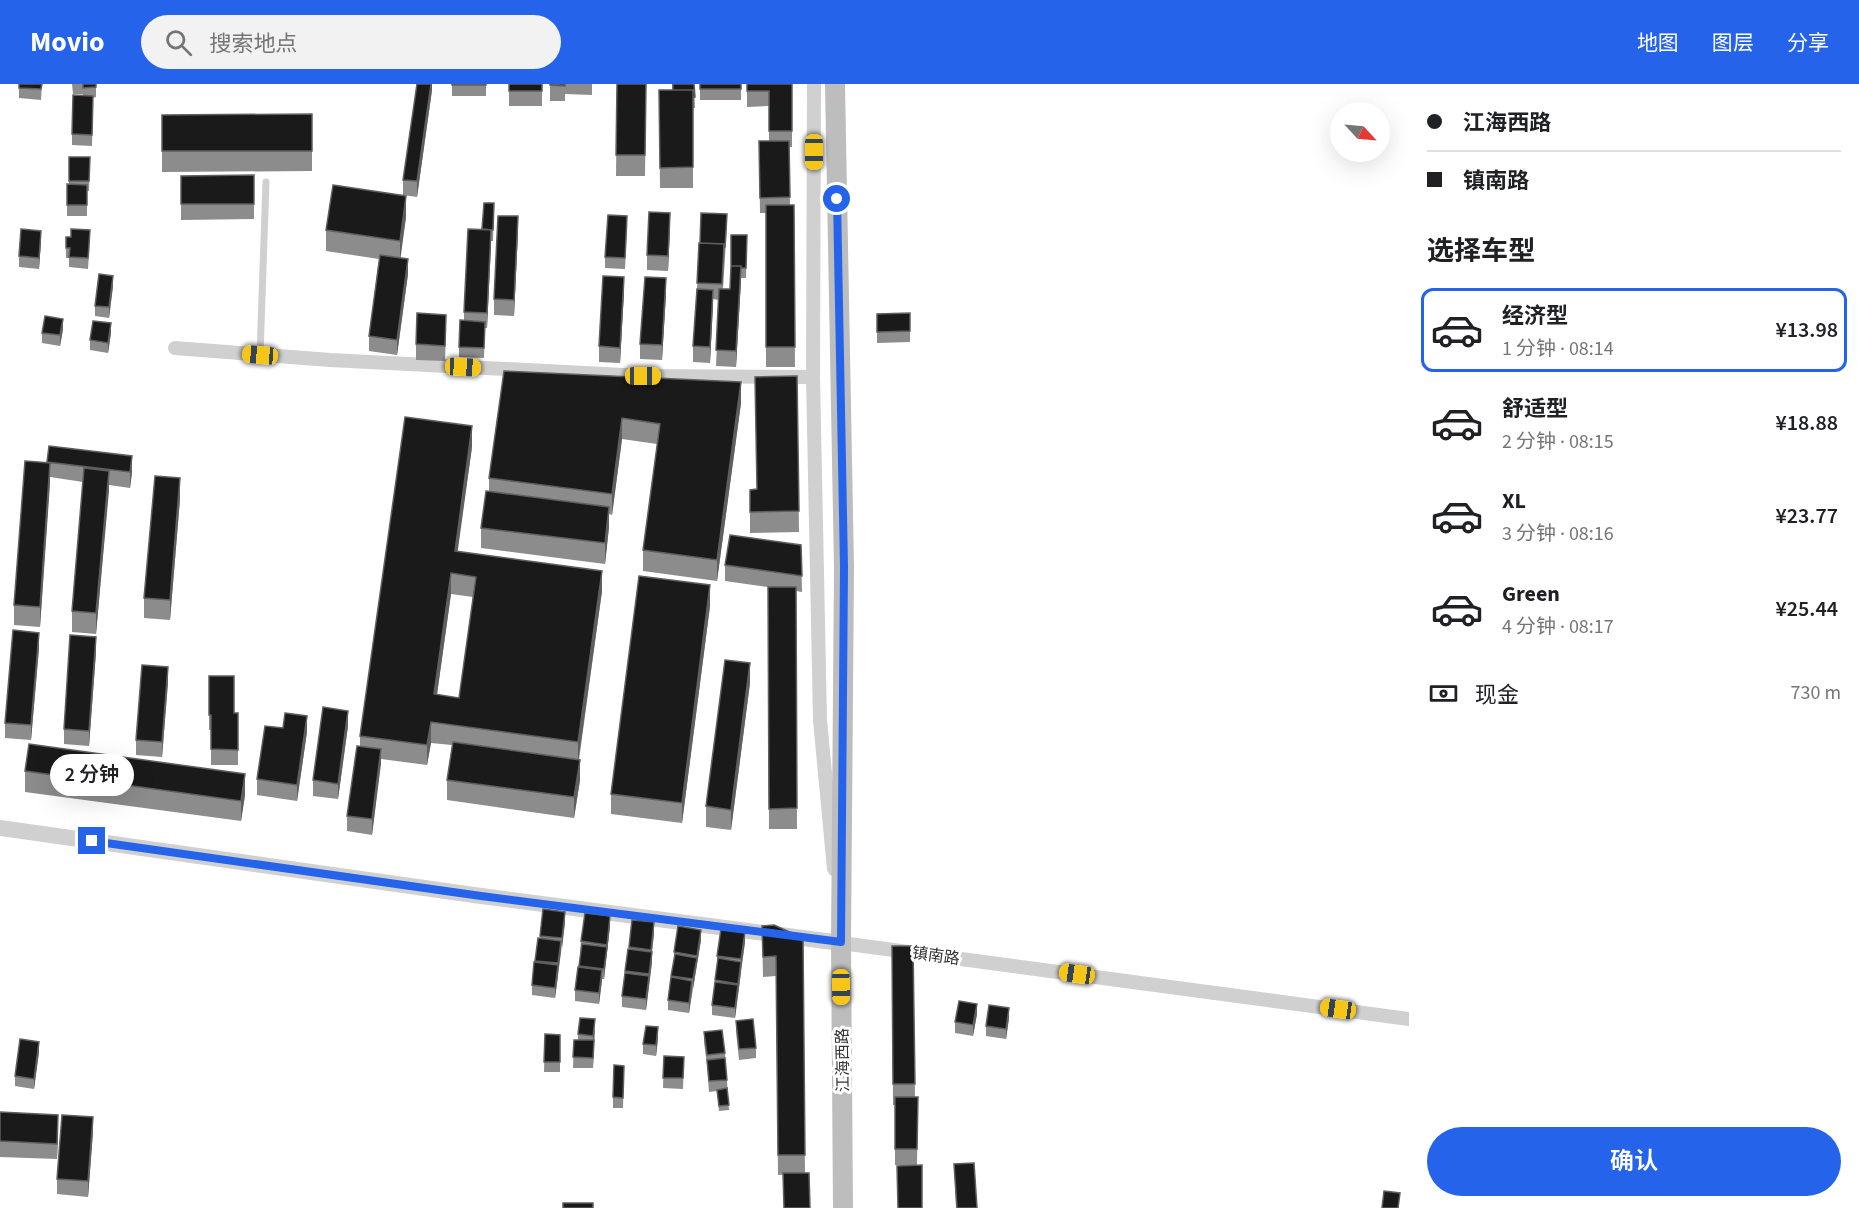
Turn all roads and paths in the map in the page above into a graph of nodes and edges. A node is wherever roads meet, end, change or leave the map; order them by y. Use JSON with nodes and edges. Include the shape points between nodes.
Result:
{"nodes":[{"id":1,"x":814,"y":84,"type":"edge"},
{"id":2,"x":835,"y":84,"type":"edge"},
{"id":3,"x":266,"y":182,"type":"dead end"},
{"id":4,"x":175,"y":348,"type":"dead end"},
{"id":5,"x":260,"y":355,"type":"junction"},
{"id":6,"x":813,"y":377,"type":"junction"},
{"id":7,"x":0,"y":828,"type":"edge"},
{"id":8,"x":841,"y":942,"type":"junction"},
{"id":9,"x":1409,"y":1019,"type":"edge"},
{"id":10,"x":843,"y":1208,"type":"edge"}],
"edges":[{"from":1,"to":6,"type":"street"},
{"from":2,"to":8,"type":"main road","name":"江海西路","via":[[844,567]]},
{"from":3,"to":5,"type":"lane"},
{"from":4,"to":5,"type":"street"},
{"from":5,"to":6,"type":"street","via":[[643,376]]},
{"from":6,"to":8,"type":"street","via":[[820,720]]},
{"from":7,"to":8,"type":"street","name":"镇南路"},
{"from":8,"to":9,"type":"street","name":"镇南路"},
{"from":8,"to":10,"type":"main road","name":"江海西路"}]}
